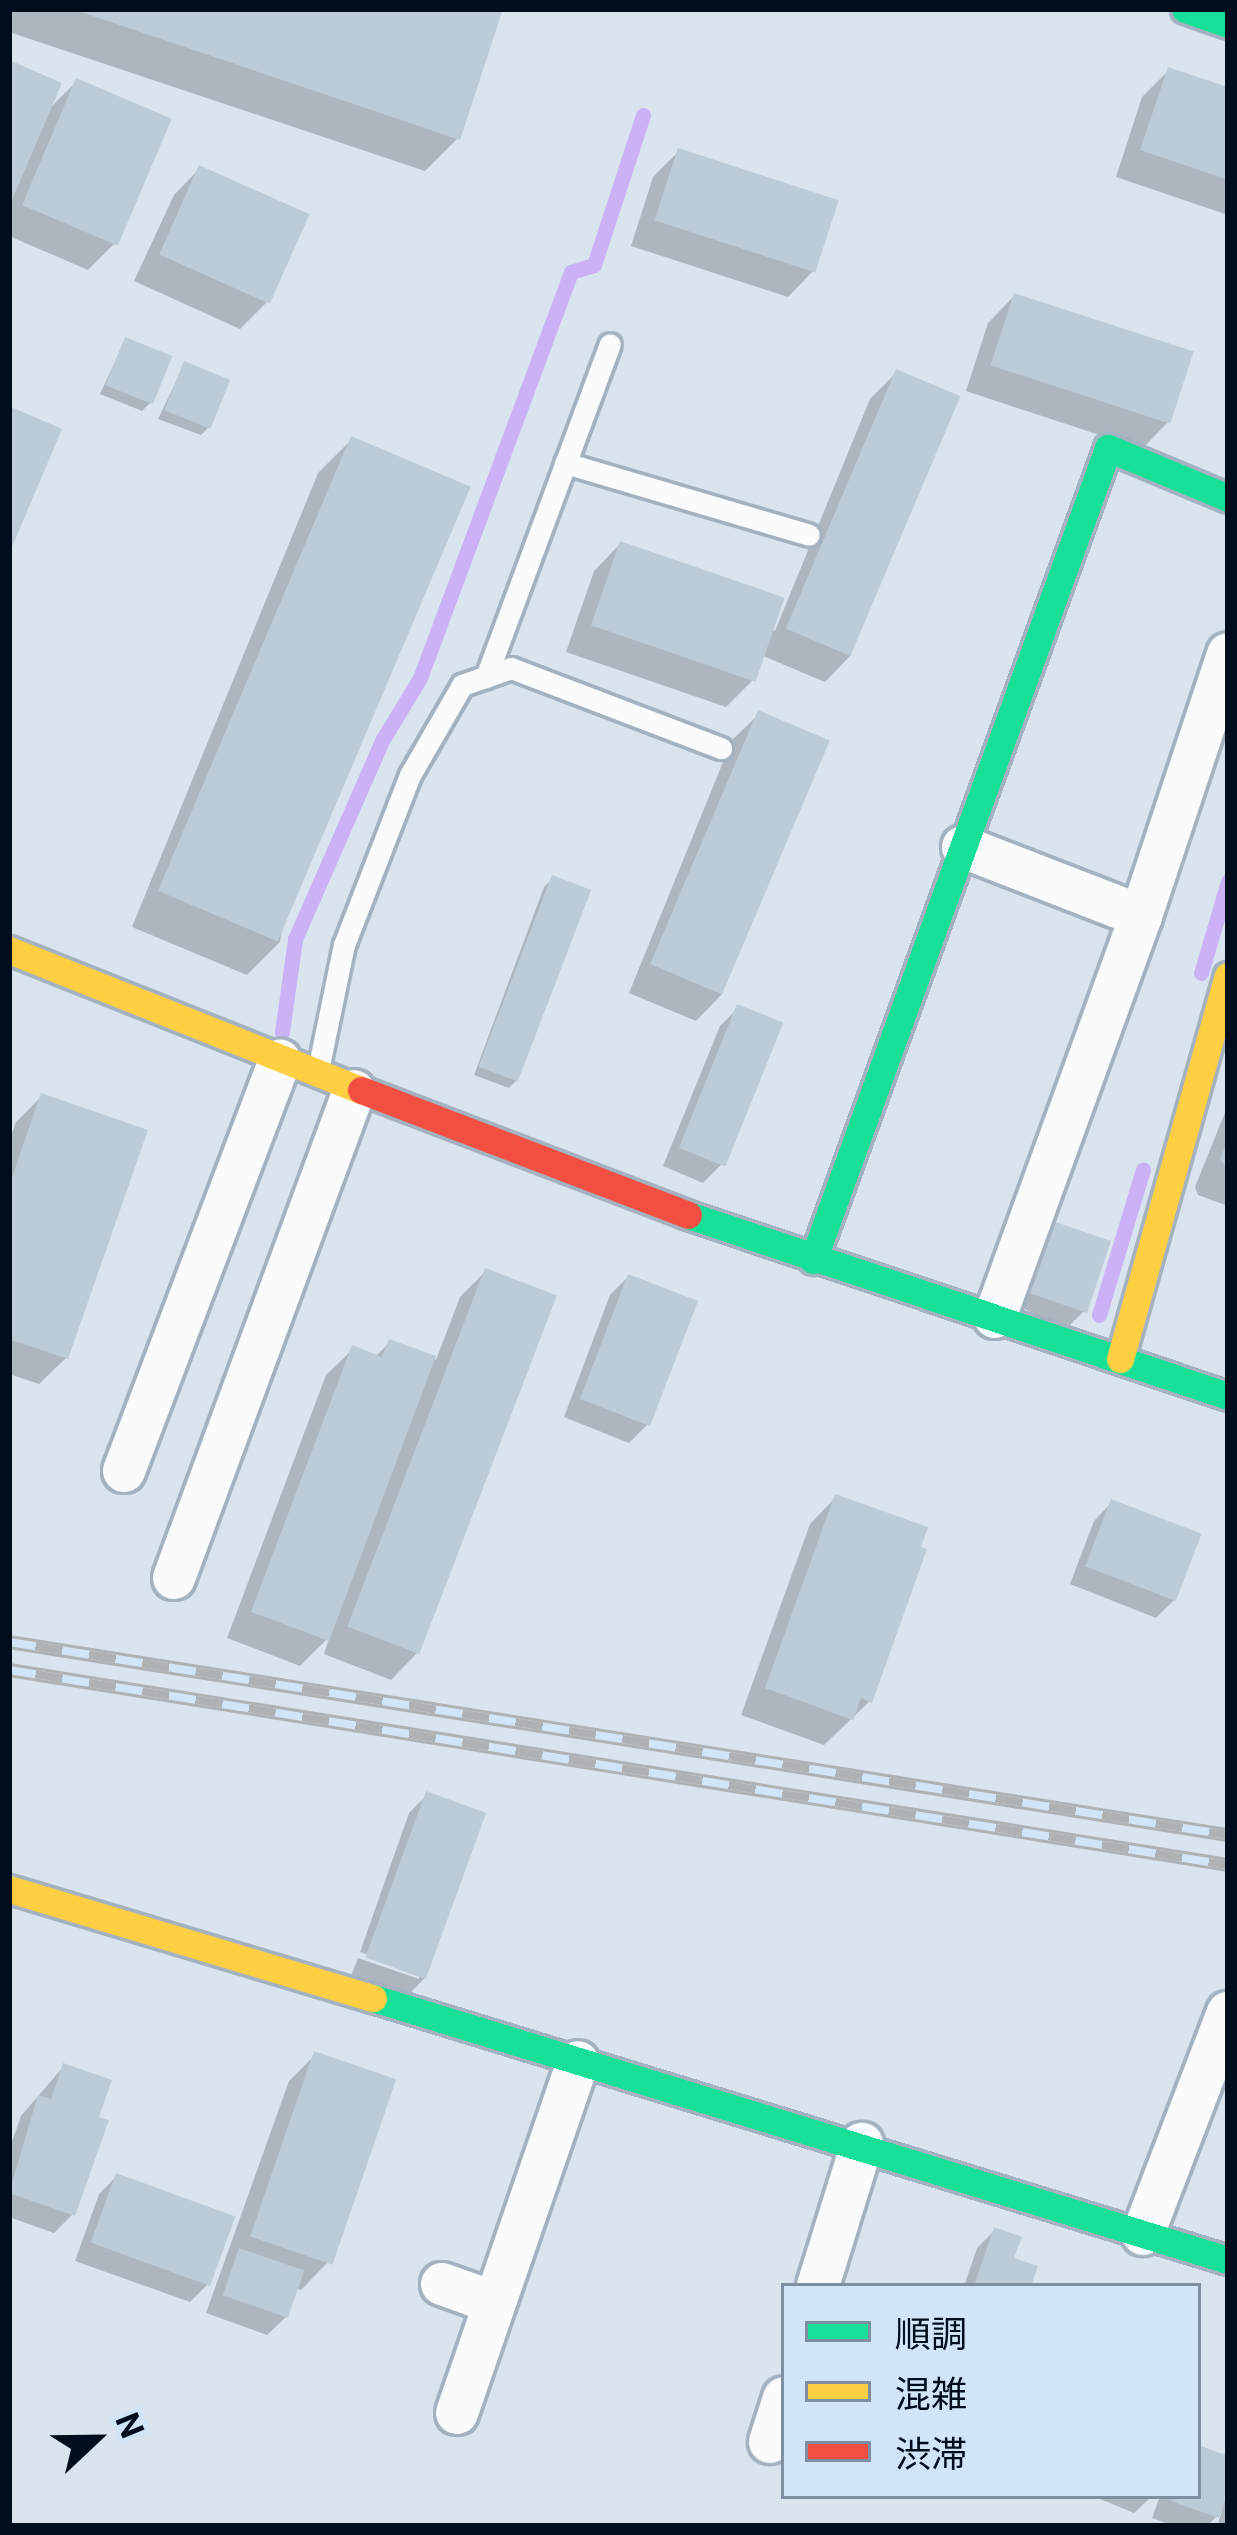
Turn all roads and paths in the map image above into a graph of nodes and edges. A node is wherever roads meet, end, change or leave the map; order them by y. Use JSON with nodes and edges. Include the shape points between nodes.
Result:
{"nodes":[{"id":1,"x":1185,"y":9,"type":"edge"},
{"id":2,"x":1228,"y":24,"type":"edge"},
{"id":3,"x":610,"y":344,"type":"dead end"},
{"id":4,"x":566,"y":463,"type":"junction"},
{"id":5,"x":1228,"y":498,"type":"edge"},
{"id":6,"x":808,"y":535,"type":"dead end"},
{"id":7,"x":1228,"y":654,"type":"edge"},
{"id":8,"x":486,"y":676,"type":"junction"},
{"id":9,"x":721,"y":748,"type":"dead end"},
{"id":10,"x":963,"y":847,"type":"junction"},
{"id":11,"x":1141,"y":916,"type":"junction"},
{"id":12,"x":9,"y":950,"type":"edge"},
{"id":13,"x":1228,"y":976,"type":"edge"},
{"id":14,"x":317,"y":1076,"type":"junction"},
{"id":15,"x":813,"y":1260,"type":"junction"},
{"id":16,"x":995,"y":1317,"type":"junction"},
{"id":17,"x":1120,"y":1358,"type":"junction"},
{"id":18,"x":1228,"y":1396,"type":"edge"},
{"id":19,"x":124,"y":1471,"type":"dead end"},
{"id":20,"x":174,"y":1578,"type":"dead end"},
{"id":21,"x":9,"y":1889,"type":"edge"},
{"id":22,"x":1228,"y":2013,"type":"edge"},
{"id":23,"x":578,"y":2062,"type":"junction"},
{"id":24,"x":862,"y":2144,"type":"junction"},
{"id":25,"x":1143,"y":2234,"type":"junction"},
{"id":26,"x":1228,"y":2260,"type":"edge"},
{"id":27,"x":819,"y":2283,"type":"edge"},
{"id":28,"x":442,"y":2284,"type":"dead end"},
{"id":29,"x":495,"y":2303,"type":"junction"},
{"id":30,"x":781,"y":2407,"type":"edge"},
{"id":31,"x":457,"y":2413,"type":"dead end"},
{"id":32,"x":770,"y":2442,"type":"dead end"}],
"edges":[{"from":1,"to":2,"type":"street"},
{"from":3,"to":4,"type":"lane"},
{"from":4,"to":6,"type":"lane"},
{"from":4,"to":8,"type":"lane"},
{"from":5,"to":10,"type":"street","via":[[1108,448]]},
{"from":7,"to":11,"type":"street"},
{"from":8,"to":9,"type":"lane","via":[[512,668]]},
{"from":8,"to":14,"type":"lane","via":[[462,685],[410,775],[344,945]]},
{"from":10,"to":11,"type":"street"},
{"from":10,"to":15,"type":"street"},
{"from":11,"to":16,"type":"street"},
{"from":12,"to":14,"type":"street"},
{"from":13,"to":17,"type":"street"},
{"from":14,"to":15,"type":"street"},
{"from":14,"to":19,"type":"street"},
{"from":14,"to":20,"type":"street"},
{"from":15,"to":16,"type":"street"},
{"from":16,"to":17,"type":"street"},
{"from":17,"to":18,"type":"street"},
{"from":21,"to":23,"type":"street"},
{"from":22,"to":25,"type":"street"},
{"from":23,"to":24,"type":"street"},
{"from":23,"to":29,"type":"street"},
{"from":24,"to":25,"type":"street"},
{"from":24,"to":27,"type":"street"},
{"from":25,"to":26,"type":"street"},
{"from":28,"to":29,"type":"street"},
{"from":29,"to":31,"type":"street"},
{"from":30,"to":32,"type":"street"}]}
